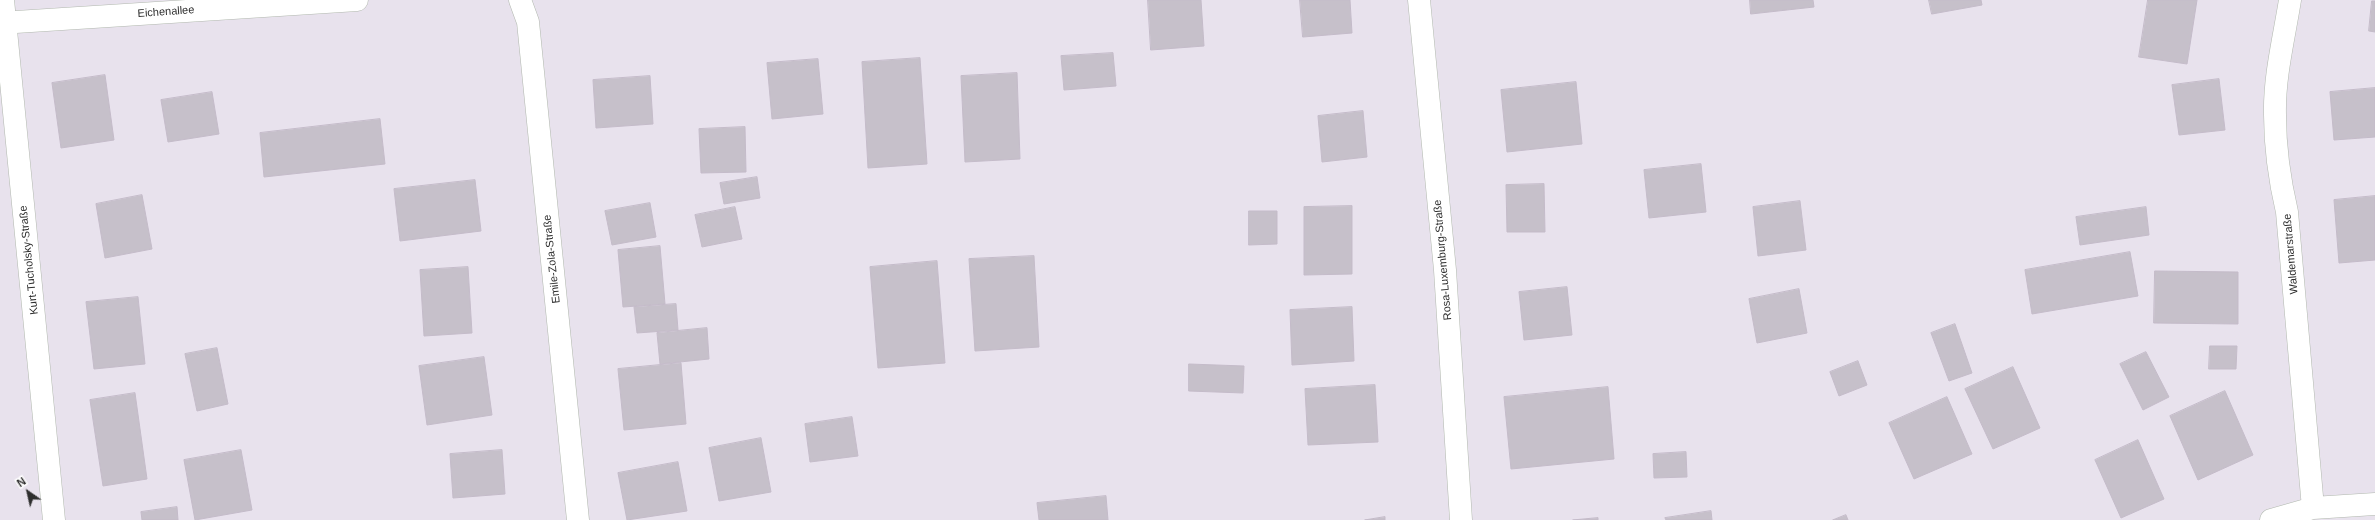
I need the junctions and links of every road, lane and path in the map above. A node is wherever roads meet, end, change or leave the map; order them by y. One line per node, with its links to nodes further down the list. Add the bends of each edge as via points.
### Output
1 (3, 0): 6 (street, Kurt-Tucholsky-Straße)
2 (357, 0): 6 (street, Eichenallee)
3 (520, 0): 10 (street, Emile-Zola-Straße, via 528,22)
4 (1418, 0): 11 (street, Rosa-Luxemburg-Straße, via 1445,270)
5 (2290, 0): 8 (street, Waldemarstraße, via 2277,79 2275,116 2287,212)
6 (3, 23): 9 (street, Kurt-Tucholsky-Straße)
7 (2375, 504): 8 (street)
8 (2313, 508): 12 (street)
9 (54, 520)
10 (578, 520)
11 (1461, 520)
12 (2271, 520)

